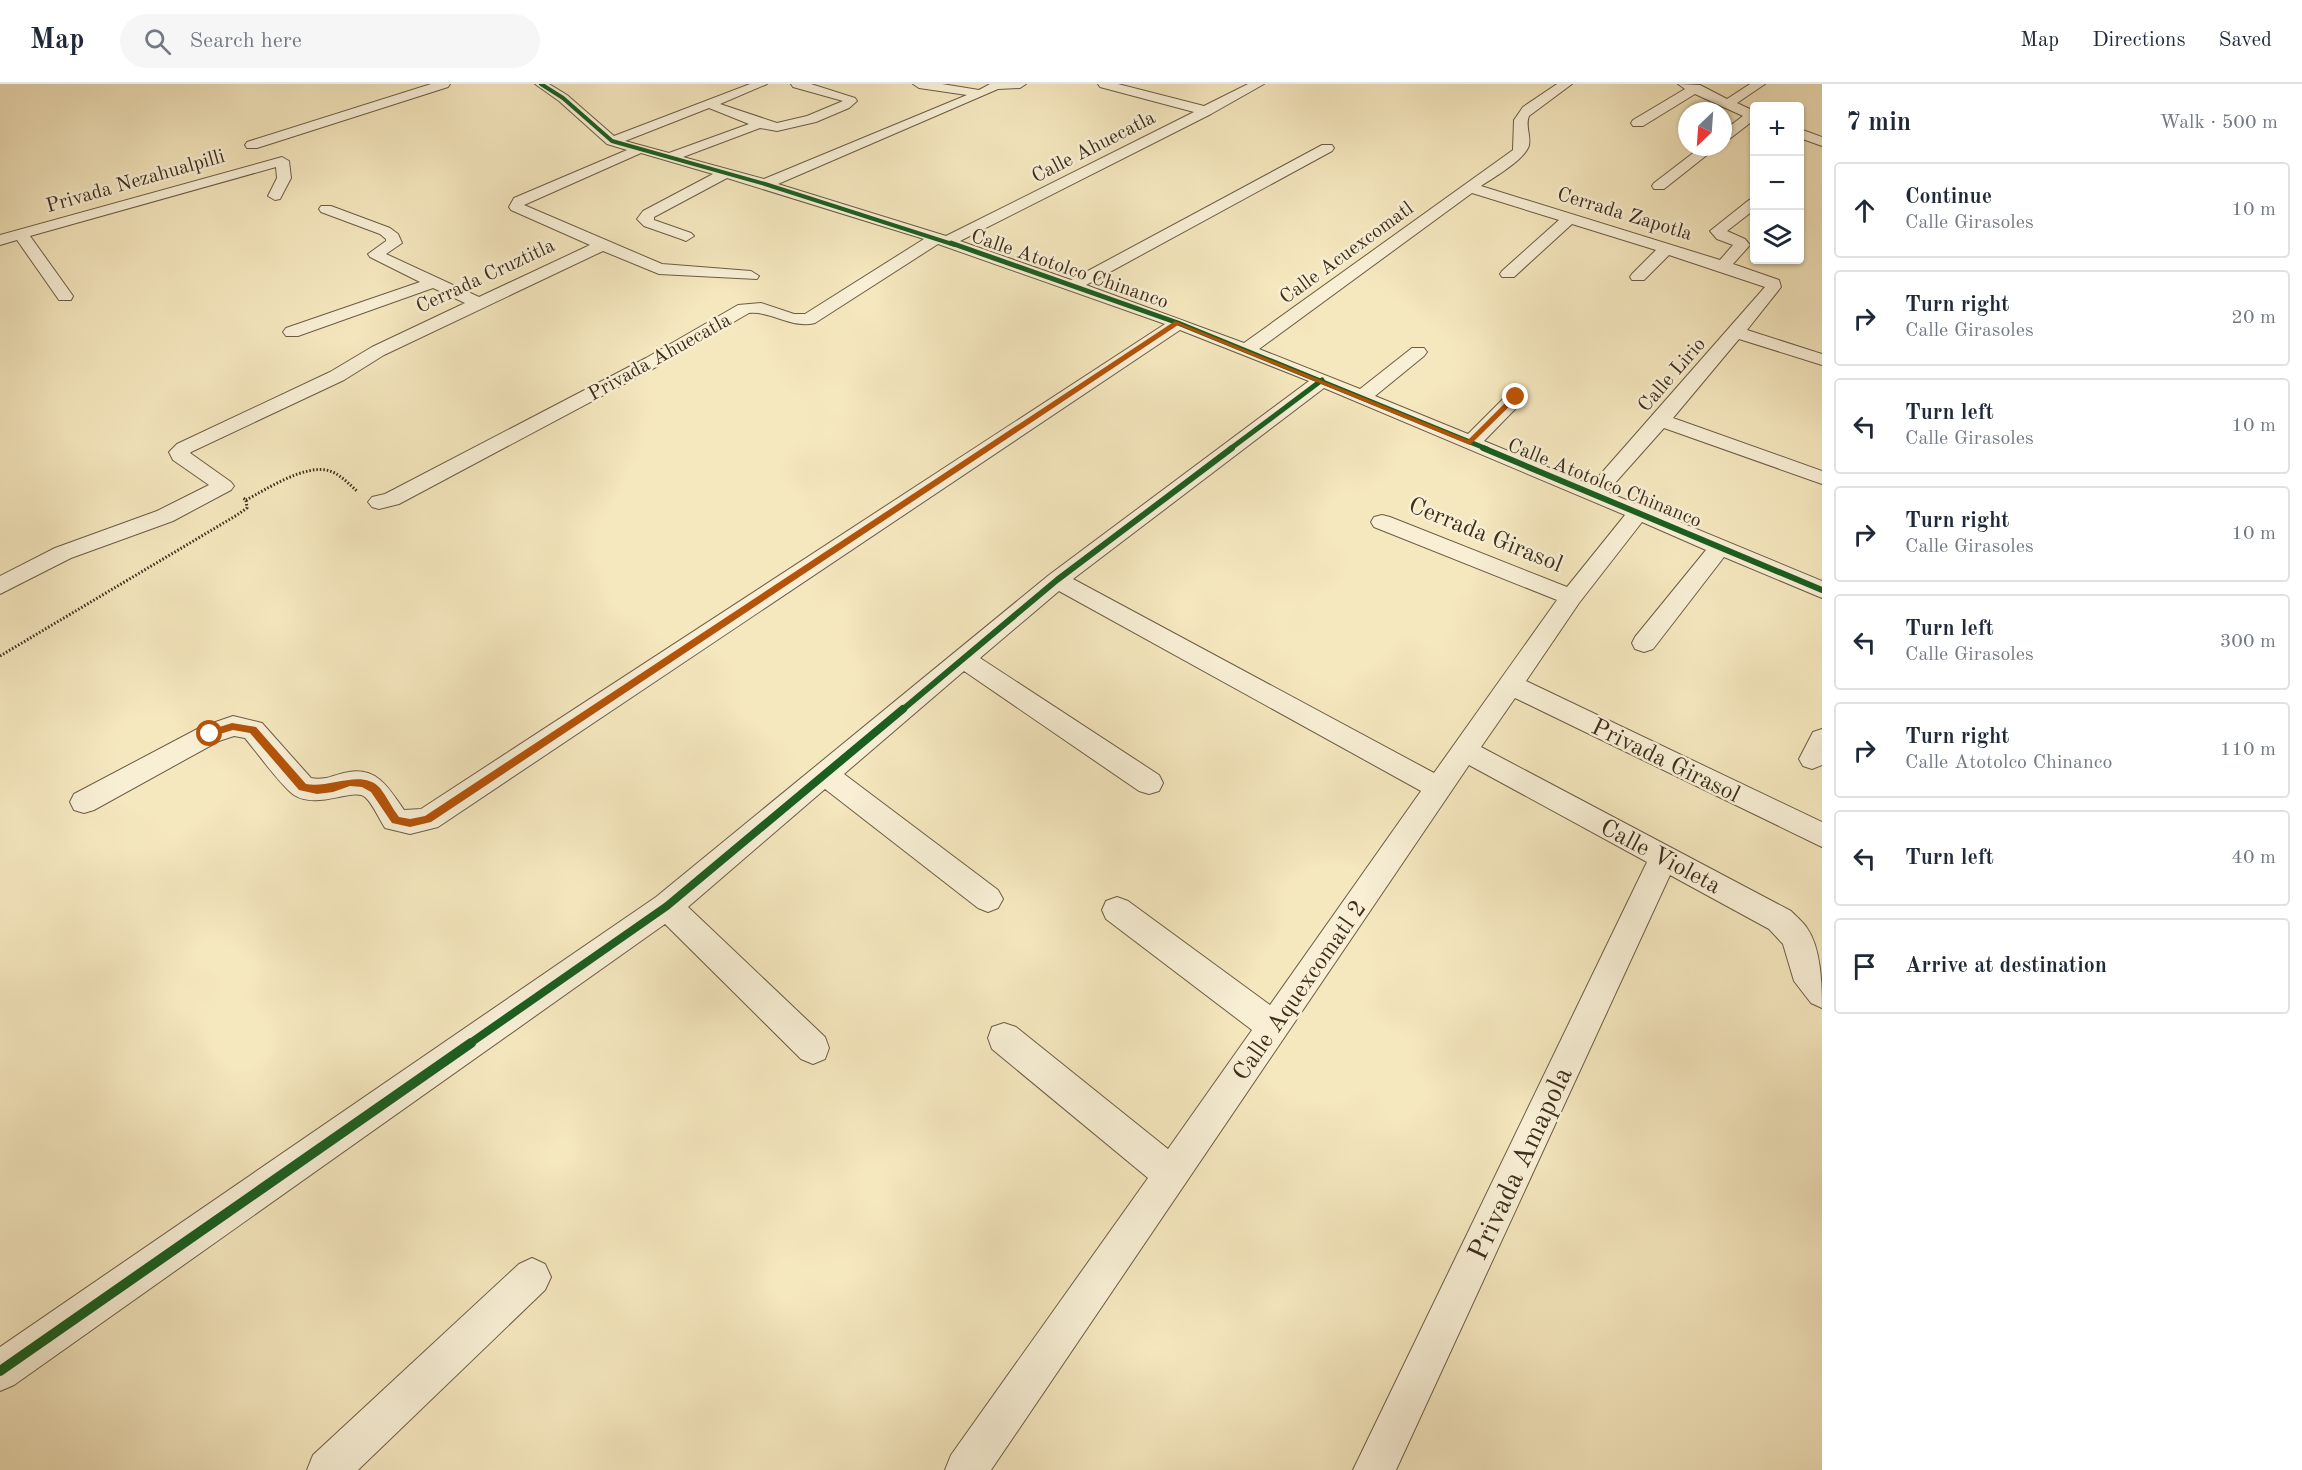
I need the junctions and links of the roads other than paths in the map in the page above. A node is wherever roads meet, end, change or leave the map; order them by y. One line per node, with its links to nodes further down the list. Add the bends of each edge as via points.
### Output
1 (444, 84): 30 (street, via 252,144)
2 (541, 84): 24 (street, Calle Atotolco Chinanco)
3 (762, 84): 15 (street)
4 (797, 84): 21 (street, via 851,101 790,126 778,129)
5 (919, 84): 12 (street)
6 (1020, 84): 12 (street, via 995,86)
7 (1104, 84): 17 (street)
8 (1258, 84): 17 (street, Calle Ahuecatla)
9 (1566, 84): 34 (street, Calle Acuexcomatl, via 1524,113 1520,121 1524,145)
10 (1758, 84): 14 (street)
11 (1690, 86): 13 (street); 20 (street)
12 (981, 94): 32 (street)
13 (1723, 102)
14 (1730, 102)
15 (709, 104): 21 (street); 24 (street)
16 (1732, 106): 18 (street)
17 (1206, 111): 42 (street, Calle Ahuecatla)
18 (1750, 113)
19 (1750, 118): 22 (street)
20 (1638, 123)
21 (760, 124): 29 (street)
22 (1732, 131)
23 (1804, 135): 25 (street)
24 (612, 141): 27 (street, Calle Atotolco Chinanco)
25 (1822, 142)
26 (1327, 148): 51 (street)
27 (640, 149): 29 (street, Calle Atotolco Chinanco); 43 (street, Cerrada Cruztitla, via 519,201 516,207)
28 (1698, 156): 33 (street)
29 (670, 157): 31 (street, Calle Atotolco Chinanco)
30 (282, 161): 35 (street, via 284,178); 39 (street, Privada Nezahualpilli)
31 (725, 173): 32 (street, Calle Atotolco Chinanco); 40 (street, via 645,219)
32 (765, 184): 42 (street, Calle Atotolco Chinanco)
33 (1659, 186)
34 (1471, 188): 38 (street, Cerrada Zapotla); 57 (street, Calle Acuexcomatl)
35 (275, 196)
36 (1750, 207): 45 (street, via 1718,231 1742,245)
37 (327, 209): 50 (street, via 385,231 394,243 376,254)
38 (1570, 218): 44 (street, Cerrada Zapotla); 46 (street)
39 (20, 234): 41 (street, Privada Nezahualpilli); 52 (street)
40 (686, 236)
41 (0, 240)
42 (941, 240): 51 (street, Calle Atotolco Chinanco); 67 (street, Privada Ahuecatla, via 809,319 791,319 762,307 744,309 652,362 392,499)
43 (605, 244): 47 (street, via 659,269); 53 (street, Cerrada Cruztitla)
44 (1667, 248): 45 (street, Cerrada Zapotla); 48 (street)
45 (1723, 266): 49 (street, Cerrada Zapotla)
46 (1508, 274)
47 (751, 276)
48 (1638, 277)
49 (1767, 280): 56 (street, Calle Lirio, via 1773,287)
50 (433, 283): 53 (street); 55 (street)
51 (1072, 286): 54 (street, Calle Atotolco Chinanco)
52 (65, 296)
53 (478, 303): 72 (street, Cerrada Cruztitla, via 179,452 224,486 165,516 63,553)
54 (1178, 323): 57 (street, Calle Atotolco Chinanco); 82 (street, via 428,819 410,823 395,820 375,789 363,783 350,782 333,789 303,787 253,730 232,726)
55 (291, 332)
56 (1736, 332): 59 (street); 63 (street, Calle Lirio)
57 (1246, 350): 60 (street, Calle Atotolco Chinanco)
58 (1418, 352): 61 (street)
59 (1822, 360)
60 (1322, 380): 61 (street, Calle Atotolco Chinanco); 71 (street)
61 (1362, 397): 64 (street, Calle Atotolco Chinanco)
62 (1516, 397): 64 (street)
63 (1661, 420): 65 (street); 66 (street, Calle Lirio)
64 (1470, 443): 66 (street, Calle Atotolco Chinanco)
65 (1822, 478)
66 (1593, 495): 68 (street, Calle Atotolco Chinanco)
67 (379, 502)
68 (1637, 514): 70 (street, Calle Atotolco Chinanco); 74 (street, Calle Aquexcomatl 2)
69 (1382, 522): 74 (street, Cerrada Girasol)
70 (1720, 547): 73 (street, Calle Atotolco Chinanco); 75 (street)
71 (1057, 580): 76 (street); 81 (street)
72 (0, 586)
73 (1822, 590)
74 (1571, 597): 77 (street, Calle Aquexcomatl 2)
75 (1644, 644)
76 (964, 659): 79 (street); 80 (street)
77 (1511, 685): 78 (street, Calle Aquexcomatl 2); 83 (street, Privada Girasol)
78 (1465, 750): 81 (street, Calle Aquexcomatl 2); 84 (street, Calle Violeta)
79 (826, 775): 85 (street); 86 (street)
80 (1149, 783)
81 (1439, 788): 89 (street, Calle Aquexcomatl 2)
82 (84, 802)
83 (1822, 835)
84 (1664, 857): 88 (street, Calle Violeta, via 1780,920 1797,938 1805,971); 97 (street, Privada Amapola)
85 (988, 899)
86 (667, 906): 91 (street); 94 (street)
87 (1117, 910): 89 (street)
88 (1822, 993)
89 (1273, 1027): 92 (street, Calle Aquexcomatl 2)
90 (1004, 1038): 92 (street)
91 (813, 1048)
92 (1171, 1174): 96 (street, Calle Aquexcomatl 2)
93 (532, 1277): 95 (street)
94 (0, 1371)
95 (328, 1470)
96 (966, 1470)
97 (1374, 1470)

